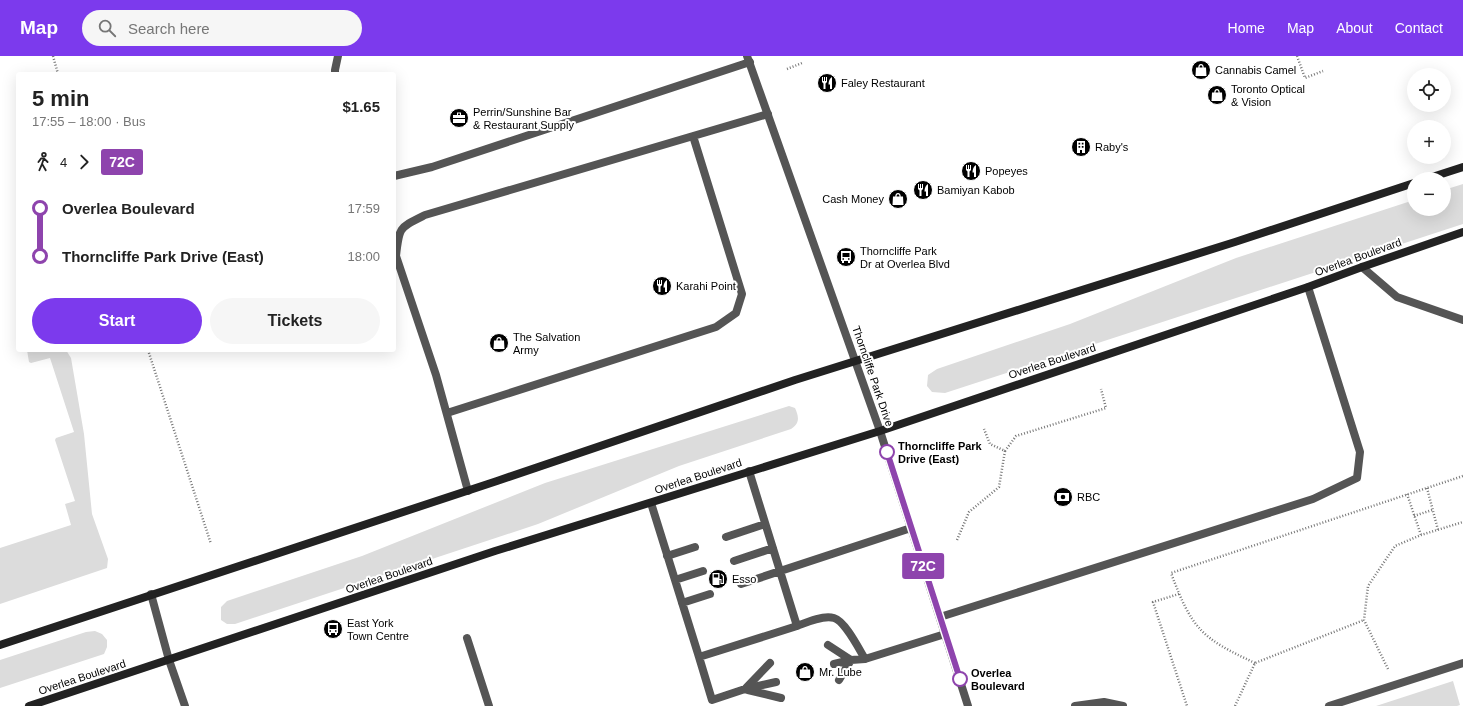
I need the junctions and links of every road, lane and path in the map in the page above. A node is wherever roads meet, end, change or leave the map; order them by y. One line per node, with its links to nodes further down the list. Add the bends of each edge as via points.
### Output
1 (53, 56): 8 (path)
2 (338, 56): 9 (street)
3 (1297, 56): 7 (path, via 1305,78)
4 (749, 59): 10 (street, Thorncliffe Park Drive); 14 (street, via 432,167)
5 (802, 63): 6 (path)
6 (787, 69)
7 (1323, 71)
8 (57, 72)
9 (335, 72)
10 (768, 114): 11 (street); 21 (street, Thorncliffe Park Drive)
11 (693, 136): 23 (street, via 742,294 736,313 716,327); 23 (street, via 432,213 404,225 398,237 396,256)
12 (1463, 167): 13 (main road)
13 (1448, 172)
14 (396, 176)
15 (1407, 185): 21 (main road)
16 (1463, 232): 17 (main road, Overlea Boulevard)
17 (1362, 267): 18 (main road, Overlea Boulevard); 19 (street, via 1397,297)
18 (1308, 288): 25 (main road, Overlea Boulevard); 55 (street, via 1360,452 1357,478 1313,498)
19 (1463, 320)
20 (149, 352): 42 (path)
21 (856, 362): 25 (street, Thorncliffe Park Drive); 30 (main road, via 795,380)
22 (1101, 389): 26 (path, via 1106,408 1016,436)
23 (447, 412): 30 (street)
24 (984, 429): 26 (path, via 990,444)
25 (880, 431): 27 (main road, Overlea Boulevard); 37 (street, Thorncliffe Park Drive)
26 (1004, 451): 41 (path, via 999,487 969,512)
27 (749, 471): 32 (main road, Overlea Boulevard); 36 (street)
28 (1463, 476): 29 (path)
29 (1427, 488): 31 (path); 33 (path)
30 (468, 491): 51 (main road)
31 (1407, 494): 34 (path); 53 (path, via 1171,573)
32 (651, 503): 45 (street); 64 (main road, Overlea Boulevard, via 495,551)
33 (1432, 510): 34 (path); 38 (path)
34 (1414, 516): 39 (path)
35 (1463, 522): 38 (path)
36 (765, 524): 40 (street); 44 (street)
37 (911, 528): 47 (street); 55 (street, Thorncliffe Park Drive)
38 (1438, 530): 39 (path)
39 (1421, 535): 56 (path, via 1395,546 1368,586)
40 (726, 537)
41 (957, 540)
42 (212, 544)
43 (695, 547): 45 (street)
44 (773, 548): 46 (street); 47 (street)
45 (667, 556): 49 (street)
46 (734, 561)
47 (780, 570): 50 (street); 57 (street)
48 (703, 571): 49 (street)
49 (675, 580): 54 (street)
50 (741, 584)
51 (152, 594): 60 (main road); 64 (street)
52 (710, 594): 54 (street)
53 (1179, 594): 67 (path, via 1189,615 1203,634); 81 (path, via 1153,602)
54 (682, 603): 62 (street)
55 (940, 617): 58 (street, Thorncliffe Park Drive)
56 (1364, 620): 67 (path); 70 (path)
57 (797, 626): 62 (street); 63 (street, via 819,618 834,618 844,625)
58 (946, 634): 63 (street); 78 (street, Thorncliffe Park Drive)
59 (467, 638): 77 (street)
60 (0, 645)
61 (828, 645): 65 (street)
62 (699, 657): 73 (street, via 712,700)
63 (866, 659): 65 (street)
64 (169, 660): 75 (main road, Overlea Boulevard); 76 (street)
65 (851, 660): 69 (street); 71 (street)
66 (770, 663): 73 (street)
67 (1255, 663): 82 (path)
68 (1463, 663): 83 (street)
69 (834, 664)
70 (1389, 669)
71 (839, 680)
72 (776, 682): 73 (street)
73 (745, 689): 74 (street)
74 (781, 698)
75 (29, 706)
76 (185, 706)
77 (489, 706)
78 (968, 706)
79 (1075, 706): 80 (street, via 1104,702)
80 (1123, 706)
81 (1187, 706)
82 (1235, 706)
83 (1329, 706)

